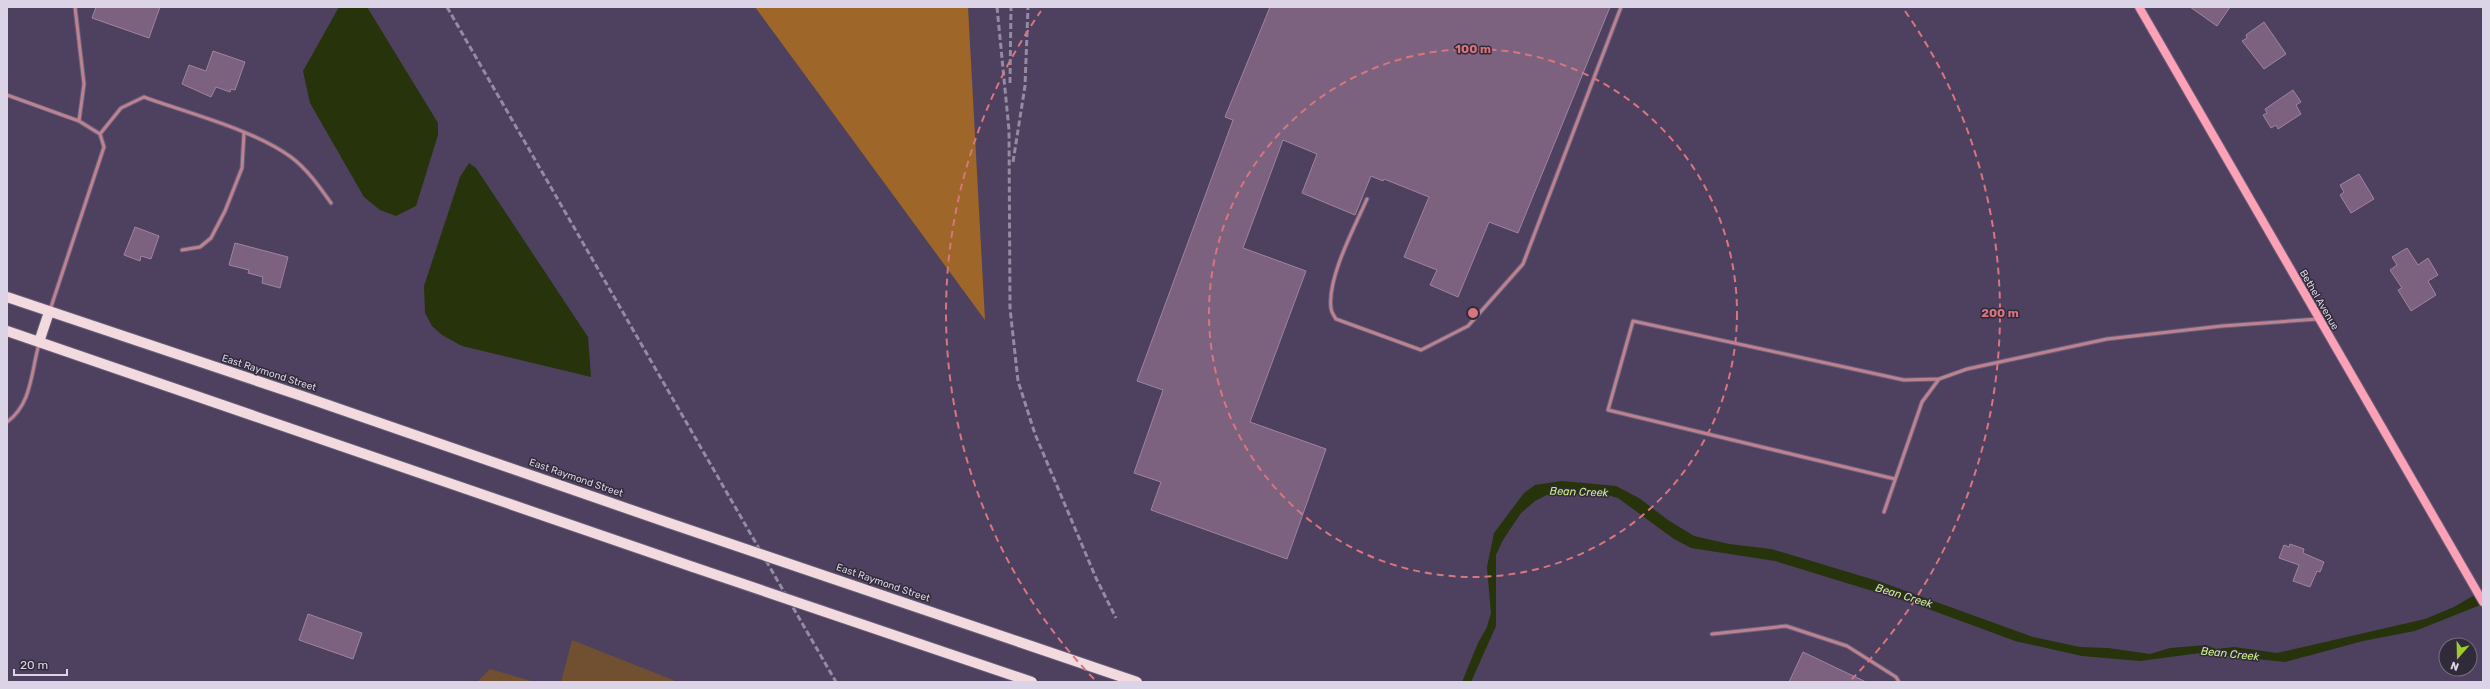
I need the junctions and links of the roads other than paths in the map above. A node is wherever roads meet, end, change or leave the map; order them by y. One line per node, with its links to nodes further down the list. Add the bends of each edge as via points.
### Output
1 (75, 7): 5 (lane, via 84,84)
2 (1621, 7): 8 (lane, via 1523,264 1468,326 1420,350 1336,319 1330,309 1333,288 1341,258)
3 (2139, 7): 13 (street, Bethel Avenue)
4 (7, 95): 5 (lane)
5 (79, 121): 7 (lane)
6 (244, 133): 7 (lane, via 144,97 121,108); 9 (lane, via 262,139 291,157 311,176); 10 (lane, via 242,168 211,238 200,247)
7 (100, 134): 12 (lane, via 104,147)
8 (1367, 199)
9 (331, 202)
10 (182, 250)
11 (7, 298): 12 (main road, East Raymond Street)
12 (49, 312): 15 (main road); 23 (main road, East Raymond Street, bridge)
13 (2318, 319): 16 (lane, via 2108,339 1967,368); 20 (street, Bethel Avenue)
14 (7, 331): 15 (main road)
15 (39, 342): 17 (lane, via 31,372 30,391 18,414); 22 (main road, bridge)
16 (1939, 379): 18 (lane, via 1922,402); 18 (lane, via 1904,380 1633,321 1608,410)
17 (7, 422)
18 (1895, 479): 19 (lane)
19 (1884, 512)
20 (2483, 602)
21 (1712, 634): 24 (lane, via 1786,626 1847,646 1896,677)
22 (1032, 682)
23 (1137, 682)
24 (1899, 682)

